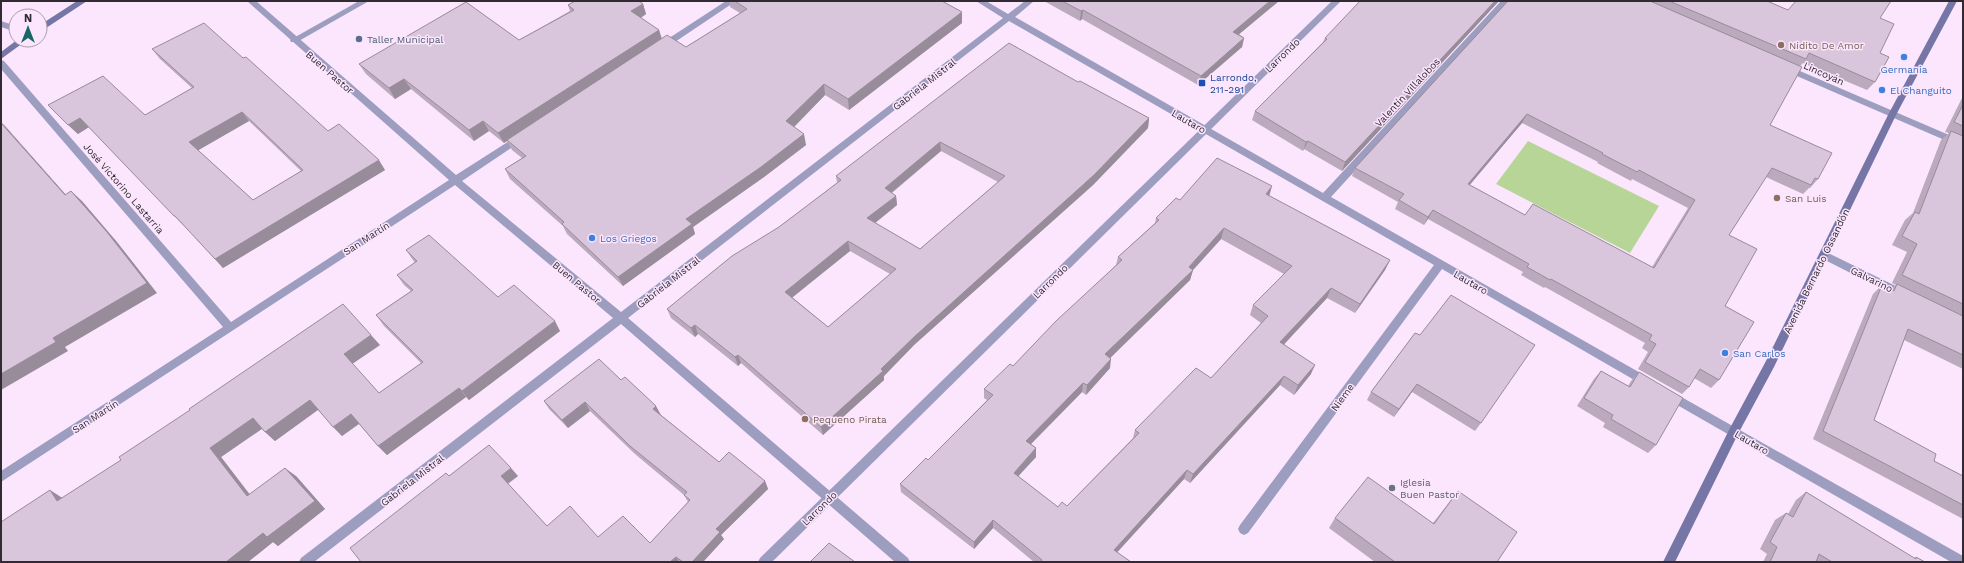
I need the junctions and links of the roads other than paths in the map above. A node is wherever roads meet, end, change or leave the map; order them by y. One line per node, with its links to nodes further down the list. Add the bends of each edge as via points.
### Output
1 (82, 1): 11 (main road)
2 (251, 1): 12 (street, Buen Pastor)
3 (365, 1): 12 (street)
4 (732, 1): 14 (street)
5 (980, 1): 10 (street, Lautaro)
6 (1030, 1): 10 (street, Gabriela Mistral)
7 (1338, 1): 19 (street, Larrondo)
8 (1506, 1): 23 (street, Valentín Villalobos)
9 (1952, 1): 18 (main road, Avenida Bernardo Ossandón)
10 (1009, 18): 19 (street, Lautaro); 27 (street, Gabriela Mistral)
11 (48, 24)
12 (294, 40): 22 (street, Buen Pastor)
13 (12, 48): 15 (main road)
14 (658, 49)
15 (1, 56)
16 (1, 63): 28 (street, José Victorino Lastarria)
17 (1775, 63): 18 (street, Lincoyán)
18 (1892, 115): 21 (street, Lincoyán); 24 (main road, Avenida Bernardo Ossandón)
19 (1205, 130): 23 (street, Lautaro); 31 (street, Larrondo)
20 (530, 131): 22 (street, San Martín)
21 (1963, 145)
22 (455, 180): 27 (street, Buen Pastor); 28 (street, San Martín)
23 (1324, 198): 25 (street, Lautaro)
24 (1824, 255): 26 (street, Galvarino); 29 (main road, Avenida Bernardo Ossandón)
25 (1440, 264): 29 (street, Lautaro); 32 (street, Nieme)
26 (1916, 302)
27 (621, 318): 31 (street, Buen Pastor); 33 (street, Gabriela Mistral)
28 (230, 328): 30 (street, San Martín)
29 (1734, 432): 36 (main road, Avenida Bernardo Ossandón); 37 (street, Lautaro)
30 (1, 477)
31 (829, 499): 34 (street, Larrondo); 35 (street, Buen Pastor)
32 (1244, 529)
33 (305, 562)
34 (764, 562)
35 (904, 562)
36 (1669, 562)
37 (1962, 562)

